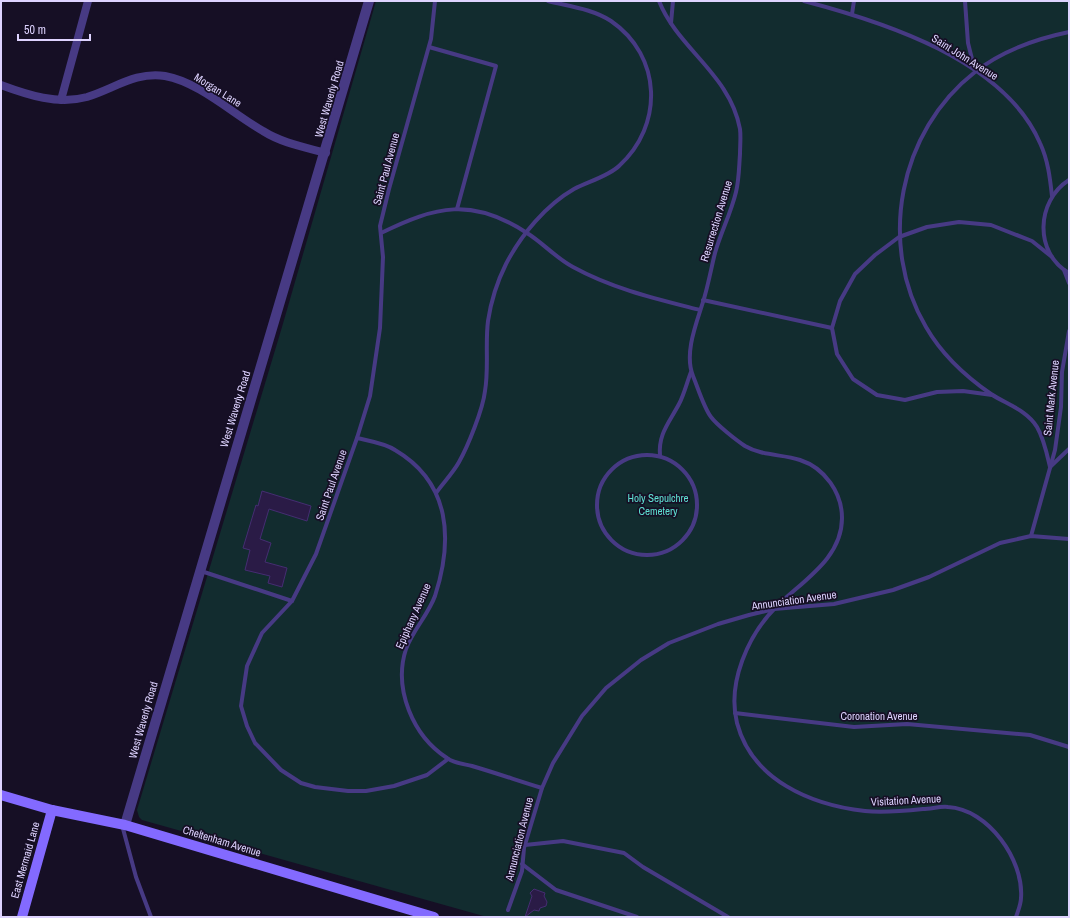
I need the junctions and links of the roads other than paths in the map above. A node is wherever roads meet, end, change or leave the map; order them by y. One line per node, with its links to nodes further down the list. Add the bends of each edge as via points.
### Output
1 (88, 1): 16 (street)
2 (369, 1): 17 (street, West Waverly Road)
3 (435, 1): 13 (lane, Saint Paul Avenue)
4 (548, 1): 22 (lane, via 585,10 610,20 630,37 647,65 652,85 649,120 634,151 618,168 573,190 548,208)
5 (659, 1): 11 (lane, Resurrection Avenue)
6 (673, 1): 11 (lane)
7 (804, 1): 10 (lane, Saint John Avenue)
8 (854, 1): 10 (lane)
9 (965, 1): 14 (lane, via 968,43)
10 (852, 14): 14 (lane, Saint John Avenue, via 915,37)
11 (671, 23): 28 (lane, Resurrection Avenue, via 719,81 732,106 740,130 739,177 736,192)
12 (1069, 32): 14 (lane, via 1035,40 1004,53)
13 (429, 47): 20 (lane, via 496,66); 21 (lane, Saint Paul Avenue, via 389,189 380,226)
14 (976, 72): 19 (lane, Saint John Avenue, via 998,88 1024,116 1050,171); 23 (lane, via 952,93 933,117 917,145 906,174 900,205)
15 (1, 84): 16 (street, Morgan Lane, via 38,97)
16 (61, 100): 17 (street, Morgan Lane, via 86,97 135,78 164,76 187,83 284,142)
17 (326, 153): 41 (street, West Waverly Road)
18 (1069, 180): 19 (lane)
19 (1052, 196): 24 (lane, via 1045,211 1043,227 1045,242)
20 (457, 208): 21 (lane, via 430,212); 22 (lane, via 492,214)
21 (381, 233): 34 (lane, Saint Paul Avenue, via 380,328 370,396)
22 (527, 233): 29 (lane, via 573,267 617,287); 38 (lane, via 507,263 493,296 488,322 485,392 475,424 459,462)
23 (899, 236): 24 (lane, via 927,227 959,222 990,224 1032,241); 30 (lane, via 855,274 840,301); 33 (lane, via 903,268 926,327 961,371)
24 (1052, 257): 25 (lane)
25 (1064, 270): 26 (lane); 27 (lane)
26 (1069, 273)
27 (1069, 283)
28 (703, 300): 29 (lane, Resurrection Avenue); 30 (lane)
29 (700, 310): 32 (lane, Resurrection Avenue, via 692,344)
30 (832, 328): 33 (lane, via 837,354 853,379 877,395 905,400 937,392 963,391)
31 (1069, 331): 37 (lane, Saint Mark Avenue, via 1062,372 1061,407)
32 (691, 372): 36 (lane, via 679,404 664,429 660,440); 43 (lane, Visitation Avenue, via 711,417 730,433 747,447 770,455 804,461 824,474 838,495 842,524 833,552)
33 (992, 395): 37 (lane, via 1024,413 1037,426)
34 (358, 438): 38 (lane, Epiphany Avenue, via 394,449 420,471); 42 (lane, Saint Paul Avenue, via 316,554)
35 (1069, 449): 37 (lane)
36 (660, 456): 36 (lane, via 629,458 616,466 605,478 599,492 598,508 605,530 620,547 635,553 652,554 669,550 683,540 693,525 697,508 696,491 688,476 676,464)
37 (1050, 467): 39 (lane, Saint Mark Avenue)
38 (436, 493): 46 (lane, Epiphany Avenue, via 445,518 446,547 443,569 434,598 416,627 406,650 403,680 410,712 419,731 426,741)
39 (1031, 536): 40 (lane, Annunciation Avenue); 43 (lane, Annunciation Avenue, via 1000,543 929,577 893,590 834,604)
40 (1069, 539)
41 (199, 571): 42 (lane); 50 (street, West Waverly Road)
42 (292, 601): 46 (lane, Saint Paul Avenue, via 262,633 248,666 241,706 255,743 281,770 301,782 331,790 366,791 394,786 427,775)
43 (774, 609): 44 (lane, Visitation Avenue, via 758,631 740,667); 47 (lane, Annunciation Avenue, via 707,628 660,648 641,660 606,688 582,716 553,763)
44 (735, 712): 45 (lane, Coronation Avenue, via 854,727 907,724 1030,735); 59 (lane, Visitation Avenue, via 742,738 760,766 776,780 806,798 866,811 949,807 987,824 1000,837 1012,858 1020,884 1021,899)
45 (1069, 747)
46 (448, 759): 47 (lane, Epiphany Avenue)
47 (542, 788): 51 (lane, Annunciation Avenue)
48 (1, 795): 49 (main road, Cheltenham Avenue)
49 (52, 810): 50 (main road, Cheltenham Avenue); 54 (main road, East Mermaid Lane)
50 (124, 825): 55 (lane, via 136,877); 56 (main road, Cheltenham Avenue)
51 (525, 845): 52 (lane, Annunciation Avenue); 58 (lane, via 563,841 624,853)
52 (522, 864): 53 (lane, Annunciation Avenue, via 522,871); 57 (lane, via 556,890)
53 (508, 910)
54 (22, 917)
55 (151, 917)
56 (434, 917)
57 (637, 917)
58 (728, 917)
59 (1016, 917)

